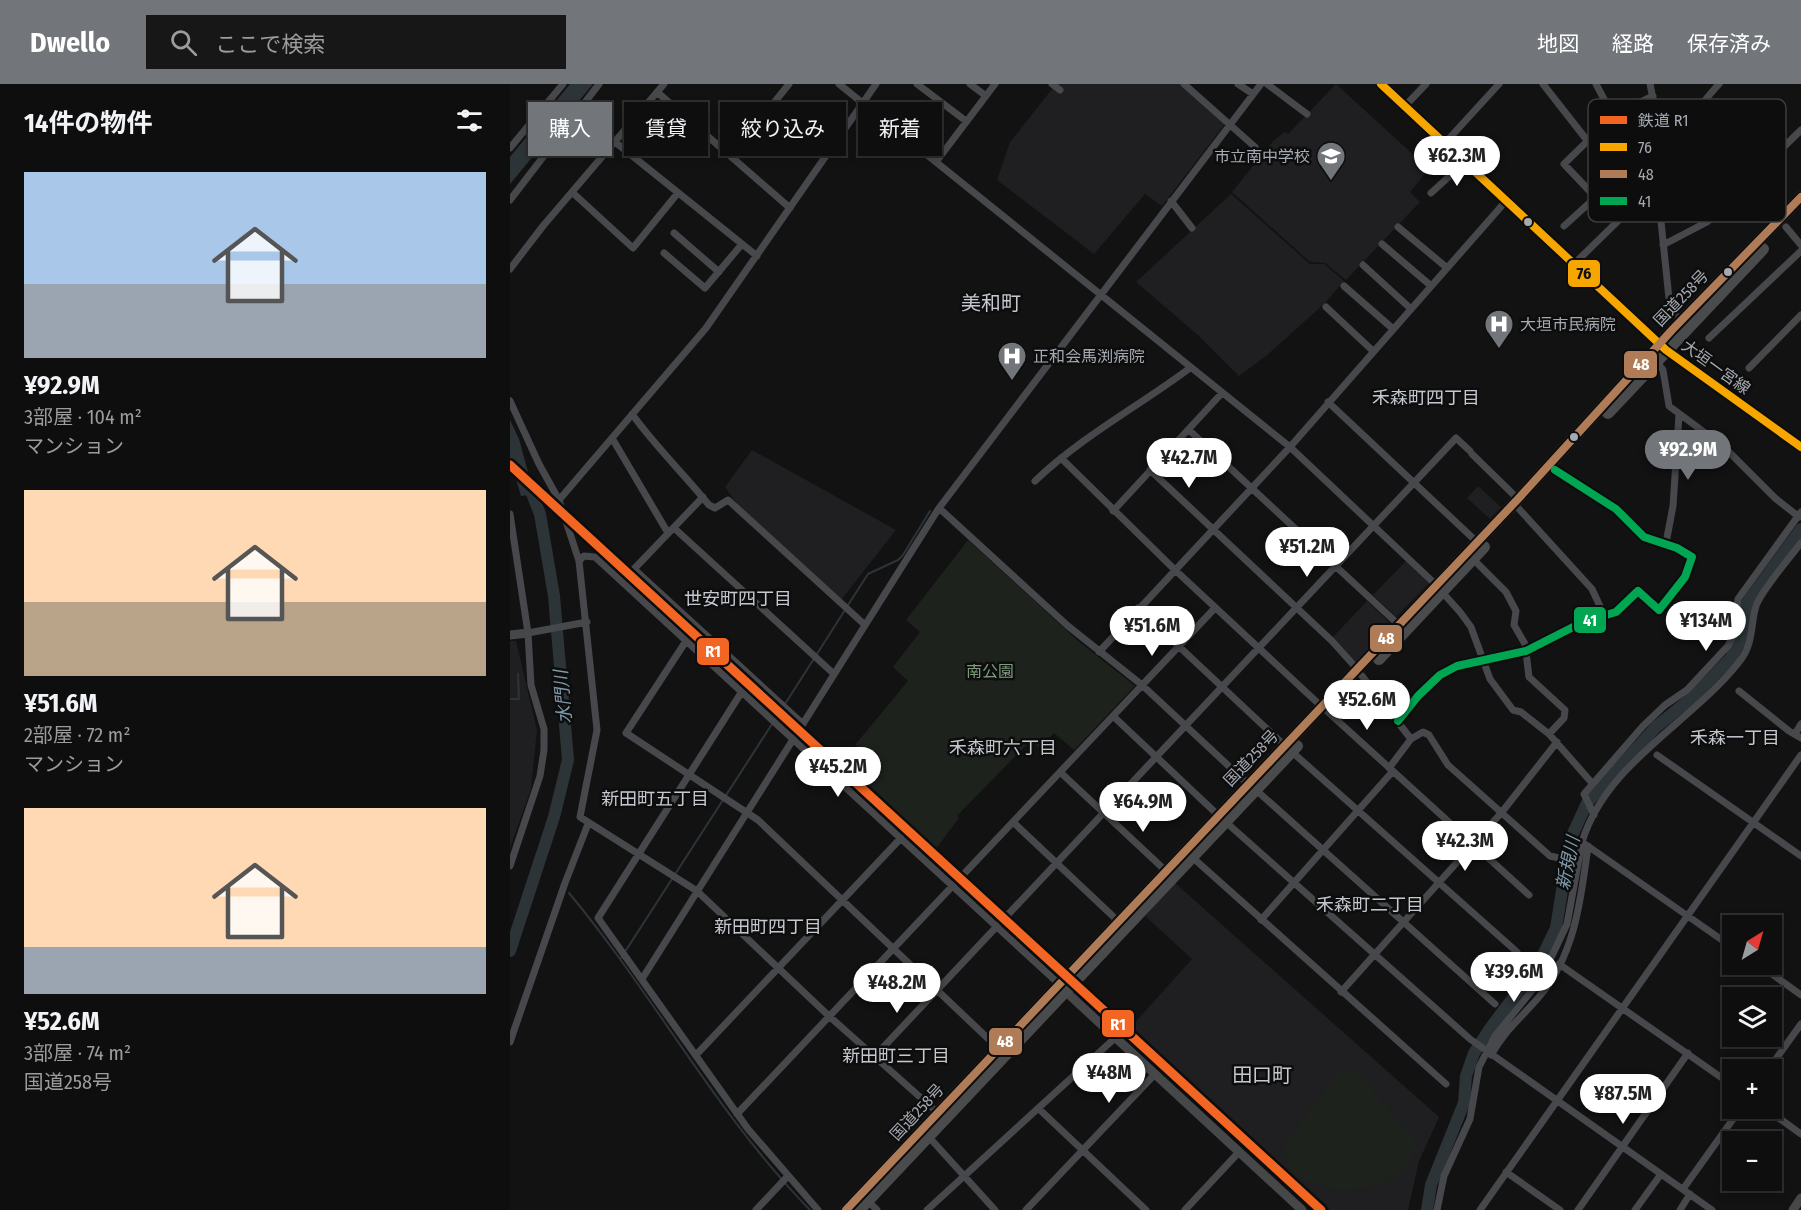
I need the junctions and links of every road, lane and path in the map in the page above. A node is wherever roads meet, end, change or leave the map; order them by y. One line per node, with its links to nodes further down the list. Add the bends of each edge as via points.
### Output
1 (563, 84): 46 (street)
2 (599, 84): 56 (street)
3 (664, 84): 23 (street)
4 (789, 84): 31 (street)
5 (839, 84): 32 (street)
6 (876, 84): 33 (street)
7 (917, 84): 37 (street)
8 (970, 84): 25 (street)
9 (995, 84): 25 (street)
10 (1052, 84): 22 (street)
11 (1184, 84): 38 (street)
12 (1238, 84): 24 (street)
13 (1261, 84): 24 (street)
14 (1267, 84): 36 (street)
15 (1382, 84): 34 (main road, 大垣一宮線)
16 (1426, 84): 34 (street)
17 (1498, 84): 42 (street)
18 (1543, 84): 40 (street)
19 (1596, 84): 27 (street)
20 (1650, 84): 26 (street)
21 (1719, 84): 30 (street)
22 (1060, 90)
23 (657, 92): 41 (street); 44 (street)
24 (1254, 94): 38 (street)
25 (986, 96): 37 (street)
26 (1653, 96): 28 (street); 29 (street)
27 (1604, 99)
28 (1647, 99)
29 (1654, 99)
30 (1707, 99)
31 (774, 102)
32 (862, 102)
33 (864, 102)
34 (1405, 106): 42 (main road, 大垣一宮線)
35 (858, 110): 60 (street)
36 (1307, 114)
37 (966, 121): 49 (street)
38 (1230, 125): 45 (street); 57 (street)
39 (1801, 130): 43 (street)
40 (1586, 139): 51 (street, via 1564,164)
41 (615, 142): 52 (street); 54 (street)
42 (1445, 143): 50 (main road, 大垣一宮線)
43 (1786, 144)
44 (720, 146)
45 (1255, 147)
46 (510, 148)
47 (731, 156): 60 (street)
48 (929, 156): 49 (street)
49 (936, 162): 87 (street)
50 (1465, 162): 53 (street); 58 (main road, 大垣一宮線)
51 (1588, 187)
52 (573, 193): 54 (street, via 633,248); 83 (street)
53 (1431, 193)
54 (677, 194): 73 (street)
55 (1801, 197): 62 (highway, 国道258号)
56 (510, 200)
57 (1171, 201): 71 (street); 87 (street)
58 (1506, 201): 80 (main road, 大垣一宮線); 82 (street)
59 (1588, 206): 69 (street)
60 (790, 208): 79 (street)
61 (1801, 209): 67 (highway, 国道258号)
62 (1786, 220)
63 (1617, 222): 80 (street)
64 (1661, 222): 76 (street)
65 (1707, 222): 76 (street)
66 (1785, 222): 68 (highway, 国道258号)
67 (1786, 222)
68 (1783, 224): 75 (street); 91 (highway, 国道258号); 94 (highway, 国道258号)
69 (1564, 226)
70 (1398, 227): 82 (street)
71 (1192, 228)
72 (674, 233): 84 (street)
73 (742, 244): 79 (street); 84 (street)
74 (1382, 244): 85 (street)
75 (1801, 244)
76 (1663, 245): 91 (street, via 1670,308)
77 (1801, 251): 93 (street)
78 (664, 253): 84 (street, via 705,288)
79 (757, 256): 102 (street, via 706,328)
80 (1574, 264): 94 (main road, 大垣一宮線)
81 (1364, 265): 89 (street)
82 (1446, 267): 85 (street)
83 (510, 269)
84 (719, 272)
85 (1430, 285): 89 (street)
86 (1344, 286): 92 (street)
87 (1100, 295): 97 (street); 117 (street)
88 (1326, 307): 95 (street)
89 (1410, 308): 92 (street)
90 (1801, 315): 98 (street)
91 (1681, 321): 94 (highway, 国道258号)
92 (1392, 328): 95 (street)
93 (1709, 338)
94 (1663, 347): 96 (highway, 国道258号); 107 (main road, 大垣一宮線); 116 (highway, 国道258号)
95 (1373, 351): 101 (street)
96 (1656, 361): 103 (street, via 1663,370 1668,406); 110 (highway, 国道258号)
97 (1190, 368): 99 (street); 108 (street)
98 (1749, 368)
99 (1222, 393): 104 (street); 106 (street)
100 (510, 401): 115 (street)
101 (1328, 402): 106 (street); 112 (street)
102 (632, 414): 105 (street); 114 (street, via 652,443 668,455)
103 (1679, 415): 120 (street, via 1724,447 1774,498); 125 (street, via 1673,506)
104 (1189, 430): 109 (street); 113 (street)
105 (612, 438): 115 (street); 123 (street)
106 (1290, 447): 113 (street); 121 (street)
107 (1801, 447)
108 (1061, 458): 111 (street); 118 (street)
109 (1150, 470): 118 (street); 122 (street)
110 (1555, 470): 116 (highway, 国道258号); 125 (street, via 1616,509 1644,537)
111 (1035, 480)
112 (1415, 483): 116 (street, via 1456,438); 121 (street); 124 (street)
113 (1251, 487): 122 (street); 129 (street)
114 (703, 497): 123 (street); 137 (street, via 715,508 728,500)
115 (559, 500): 128 (street)
116 (1518, 504): 124 (highway, 国道258号); 127 (highway, 国道258号); 135 (street, via 1592,589)
117 (939, 508): 137 (street); 145 (street)
118 (1113, 511): 130 (street)
119 (510, 514): 139 (street)
120 (1800, 516): 171 (street, via 1738,599 1728,646 1687,690 1643,726)
121 (1374, 526): 129 (street); 131 (street)
122 (1212, 527): 130 (street); 132 (street)
123 (671, 530): 148 (street); 156 (street, via 634,569)
124 (1477, 542): 131 (highway, 国道258号)
125 (1666, 543): 135 (street, via 1692,557 1684,577 1659,610 1638,591 1616,612)
126 (1801, 543): 177 (street, via 1756,606 1752,638 1740,662 1656,740)
127 (1473, 559): 131 (highway, 国道258号); 144 (street, via 1506,592 1515,611 1514,625)
128 (579, 561): 136 (street); 141 (street, via 584,556 596,557)
129 (1336, 566): 132 (street); 138 (street)
130 (1174, 569): 133 (street); 134 (street)
131 (1440, 589): 138 (highway, 国道258号); 146 (street, via 1471,627); 147 (highway, 国道258号)
132 (1297, 607): 143 (street); 147 (street)
133 (1138, 608): 142 (street); 145 (street)
134 (1215, 608): 142 (street); 143 (street)
135 (1604, 615): 144 (street)
136 (585, 623): 139 (street); 181 (street, via 597,730 580,817)
137 (865, 625): 148 (street)
138 (1399, 625): 147 (highway, 国道258号)
139 (532, 632): 140 (street); 191 (street, via 531,685 544,729 544,750 540,776)
140 (510, 634)
141 (686, 641): 152 (street); 170 (street, via 626,733)
142 (1179, 647): 149 (street); 150 (street)
143 (1258, 648): 150 (street); 153 (street)
144 (1526, 651): 146 (street); 159 (street, via 1529,677 1565,710 1564,718)
145 (1099, 652): 149 (street)
146 (1485, 660): 155 (street, via 1457,666 1440,675); 159 (street, via 1490,679 1513,710)
147 (1360, 673): 153 (highway, 国道258号); 155 (street)
148 (834, 674): 156 (street)
149 (1142, 685): 154 (street); 158 (street)
150 (1222, 688): 158 (street); 164 (street)
151 (1739, 691): 160 (street)
152 (741, 693): 162 (street); 170 (street)
153 (1325, 710): 164 (highway, 国道258号); 168 (street)
154 (1113, 716): 167 (street); 169 (street)
155 (1398, 721): 161 (street)
156 (803, 724): 162 (street)
157 (1801, 724): 160 (street)
158 (1186, 726): 167 (street); 172 (street)
159 (1549, 734): 163 (street)
160 (1798, 736)
161 (1412, 739): 168 (street); 175 (street, via 1423,732 1429,735 1448,765)
162 (792, 740): 174 (street); 182 (street)
163 (1557, 742): 171 (street); 175 (street)
164 (1288, 749): 172 (highway, 国道258号); 173 (street)
165 (1657, 755): 180 (street)
166 (1801, 755): 180 (street)
167 (1156, 757): 176 (street); 178 (street)
168 (1391, 769): 173 (street); 183 (street)
169 (1060, 772): 176 (street); 179 (street)
170 (689, 774): 174 (street); 186 (street)
171 (1592, 783): 177 (street, via 1584,794)
172 (1252, 787): 178 (highway, 国道258号); 185 (street)
173 (1357, 811): 185 (street); 194 (street)
174 (747, 812): 196 (street); 198 (street)
175 (1502, 812): 183 (street); 189 (street, via 1550,855)
176 (1103, 813): 190 (street); 192 (street)
177 (1593, 814): 184 (street)
178 (1222, 819): 188 (highway, 国道258号); 192 (highway, 国道258号); 193 (street)
179 (1013, 822): 190 (street); 195 (street)
180 (1753, 823): 187 (street); 199 (street)
181 (588, 824): 186 (street); 221 (street)
182 (901, 838): 195 (street); 198 (street)
183 (1473, 844): 194 (street); 197 (street)
184 (1585, 844): 199 (street); 208 (street, via 1579,912); 223 (street, via 1567,924 1552,958)
185 (1322, 851): 193 (street); 202 (street)
186 (638, 854): 196 (street); 211 (street, via 598,918)
187 (1801, 856)
188 (1192, 857): 200 (street); 213 (highway, 国道258号)
189 (1559, 858)
190 (1057, 863): 201 (street); 203 (street)
191 (510, 866)
192 (1166, 871): 201 (highway, 国道258号)
193 (1294, 882): 200 (street); 207 (street)
194 (1438, 884): 202 (street); 206 (street)
195 (953, 885): 203 (street); 205 (street)
196 (697, 891): 209 (street); 211 (street)
197 (1529, 895)
198 (842, 900): 205 (street); 209 (street)
199 (1688, 915): 204 (street); 217 (street)
200 (1261, 920): 214 (street)
201 (1119, 922): 213 (highway, 国道258号)
202 (1403, 923): 207 (street); 216 (street)
203 (997, 926): 212 (street); 213 (street)
204 (1722, 940)
205 (894, 949): 212 (street); 218 (street)
206 (1517, 952)
207 (1375, 954): 214 (street); 223 (street)
208 (1559, 964): 217 (street); 223 (street, via 1538,999)
209 (779, 968): 218 (street); 225 (street)
210 (1774, 975): 215 (street)
211 (642, 979): 225 (street)
212 (937, 989): 222 (street); 226 (street)
213 (1063, 989): 220 (street); 222 (highway, 国道258号); 237 (highway, 国道258号)
214 (1341, 992): 230 (street)
215 (1801, 994)
216 (1495, 1004)
217 (1623, 1007): 224 (street); 231 (street)
218 (830, 1017): 226 (street); 234 (street)
219 (1801, 1024): 227 (street)
220 (1115, 1038): 228 (street); 232 (street)
221 (510, 1042)
222 (999, 1049): 233 (highway, 国道258号)
223 (1487, 1052): 231 (street); 259 (street, via 1475,1081 1470,1119 1444,1176)
224 (1688, 1053): 229 (street); 239 (street)
225 (696, 1055): 234 (street)
226 (875, 1056): 233 (street)
227 (1776, 1059)
228 (1154, 1075): 240 (street); 241 (street)
229 (1722, 1078)
230 (1446, 1084)
231 (1557, 1100): 239 (street); 242 (street)
232 (1039, 1109): 240 (street); 245 (street)
233 (938, 1113): 237 (highway, 国道258号)
234 (737, 1114): 244 (street)
235 (1733, 1119): 246 (street)
236 (1781, 1119): 238 (street)
237 (925, 1134): 245 (street); 249 (highway, 国道258号); 252 (highway, 国道258号)
238 (1801, 1134)
239 (1623, 1147): 243 (street); 262 (street)
240 (1083, 1150): 255 (street); 256 (street)
241 (1239, 1152): 257 (street); 258 (street)
242 (1506, 1172): 260 (street); 261 (street)
243 (1661, 1173): 246 (street); 263 (street)
244 (787, 1177): 250 (street); 251 (street)
245 (963, 1177): 253 (street); 254 (street)
246 (1683, 1189): 247 (street)
247 (1690, 1194): 264 (street); 265 (street)
248 (1801, 1198): 266 (street)
249 (868, 1207)
250 (756, 1210)
251 (818, 1210)
252 (846, 1210)
253 (927, 1210)
254 (994, 1210)
255 (1026, 1210)
256 (1146, 1210)
257 (1185, 1210)
258 (1302, 1210)
259 (1437, 1210)
260 (1480, 1210)
261 (1560, 1210)
262 (1578, 1210)
263 (1635, 1210)
264 (1680, 1210)
265 (1712, 1210)
266 (1793, 1210)

